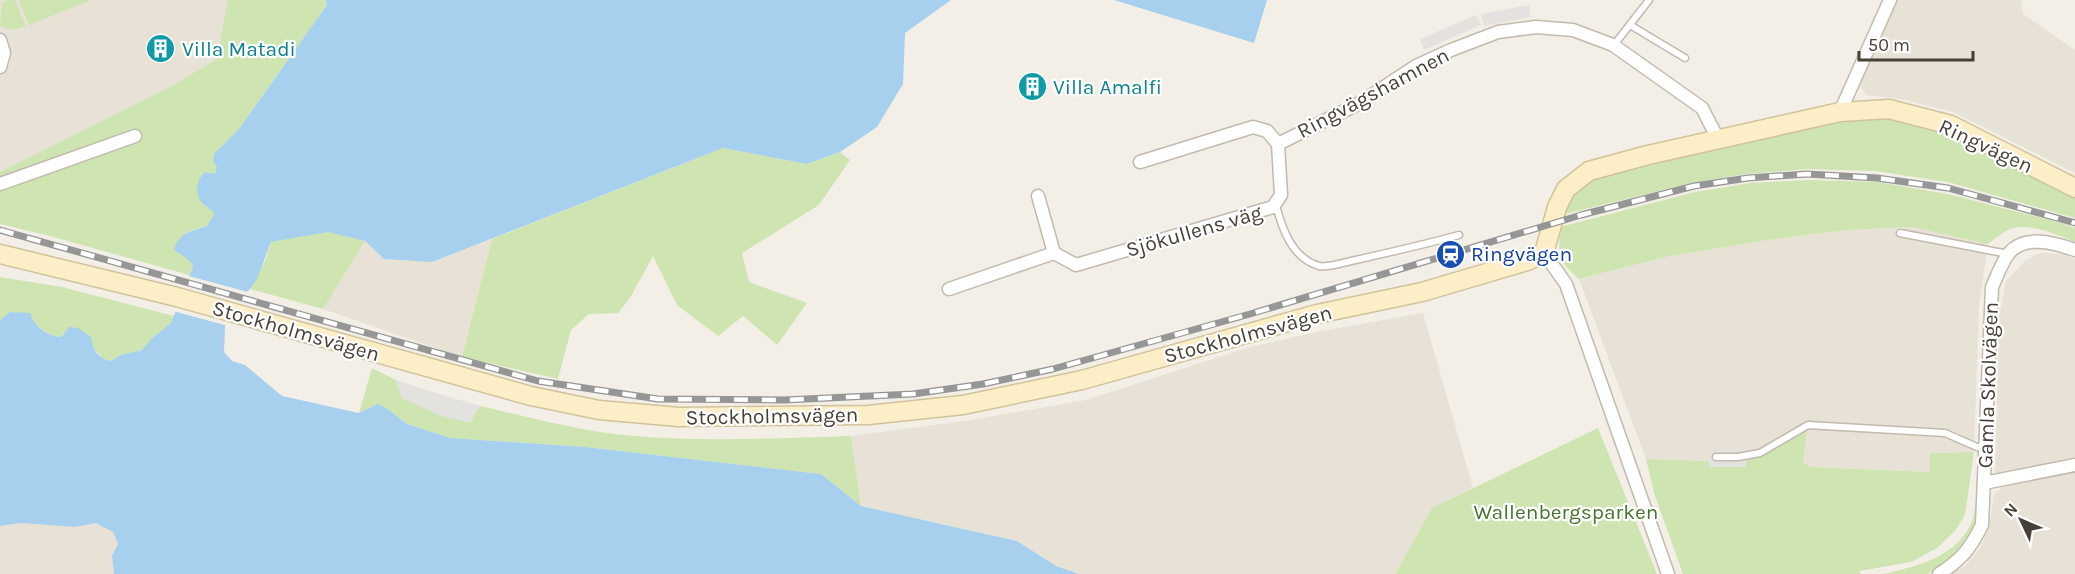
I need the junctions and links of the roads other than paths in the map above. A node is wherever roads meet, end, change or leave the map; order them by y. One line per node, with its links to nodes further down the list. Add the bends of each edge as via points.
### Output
1 (1649, 0): 3 (lane)
2 (1890, 0): 8 (street)
3 (1630, 25): 5 (lane); 6 (lane)
4 (0, 40): 7 (street, via 4,53)
5 (1613, 45): 10 (street, Ringvägshamnen, via 1702,108); 11 (street, Ringvägshamnen, via 1573,30 1536,27 1498,32 1416,66 1360,103)
6 (1685, 58)
7 (0, 67)
8 (1840, 112): 10 (main road, Ringvägen); 14 (main road, Ringvägen, via 1889,110 1951,125)
9 (135, 136): 13 (street)
10 (1718, 139): 21 (main road, Ringvägen, via 1589,171 1566,189)
11 (1278, 144): 12 (street, Ringvägshamnen, via 1267,131 1253,127); 16 (street, Sjökullens väg, via 1281,195)
12 (1140, 162)
13 (0, 184)
14 (2075, 188)
15 (1038, 196): 20 (street)
16 (1275, 204): 18 (lane, via 1291,245 1306,260 1322,267); 20 (street, Sjökullens väg, via 1076,265)
17 (1900, 233): 23 (lane)
18 (1459, 235)
19 (2075, 250): 23 (street, via 2051,241 2019,244)
20 (1054, 253): 24 (street)
21 (1544, 253): 22 (main road, Stockholmsvägen, via 1422,292 1317,314 1082,380 963,405 868,415 679,417 599,410 492,386 177,297); 29 (street, via 1566,284)
22 (0, 254)
23 (2008, 254): 25 (street, Gamla Skolvägen, via 1992,286)
24 (949, 289)
25 (1985, 448): 26 (lane, via 1946,432 1808,424 1760,453); 28 (street, Gamla Skolvägen)
26 (1716, 457)
27 (2075, 465): 28 (street)
28 (1984, 483): 30 (street, Gamla Skolvägen, via 1982,525 1959,561)
29 (1668, 574)
30 (1939, 574)

